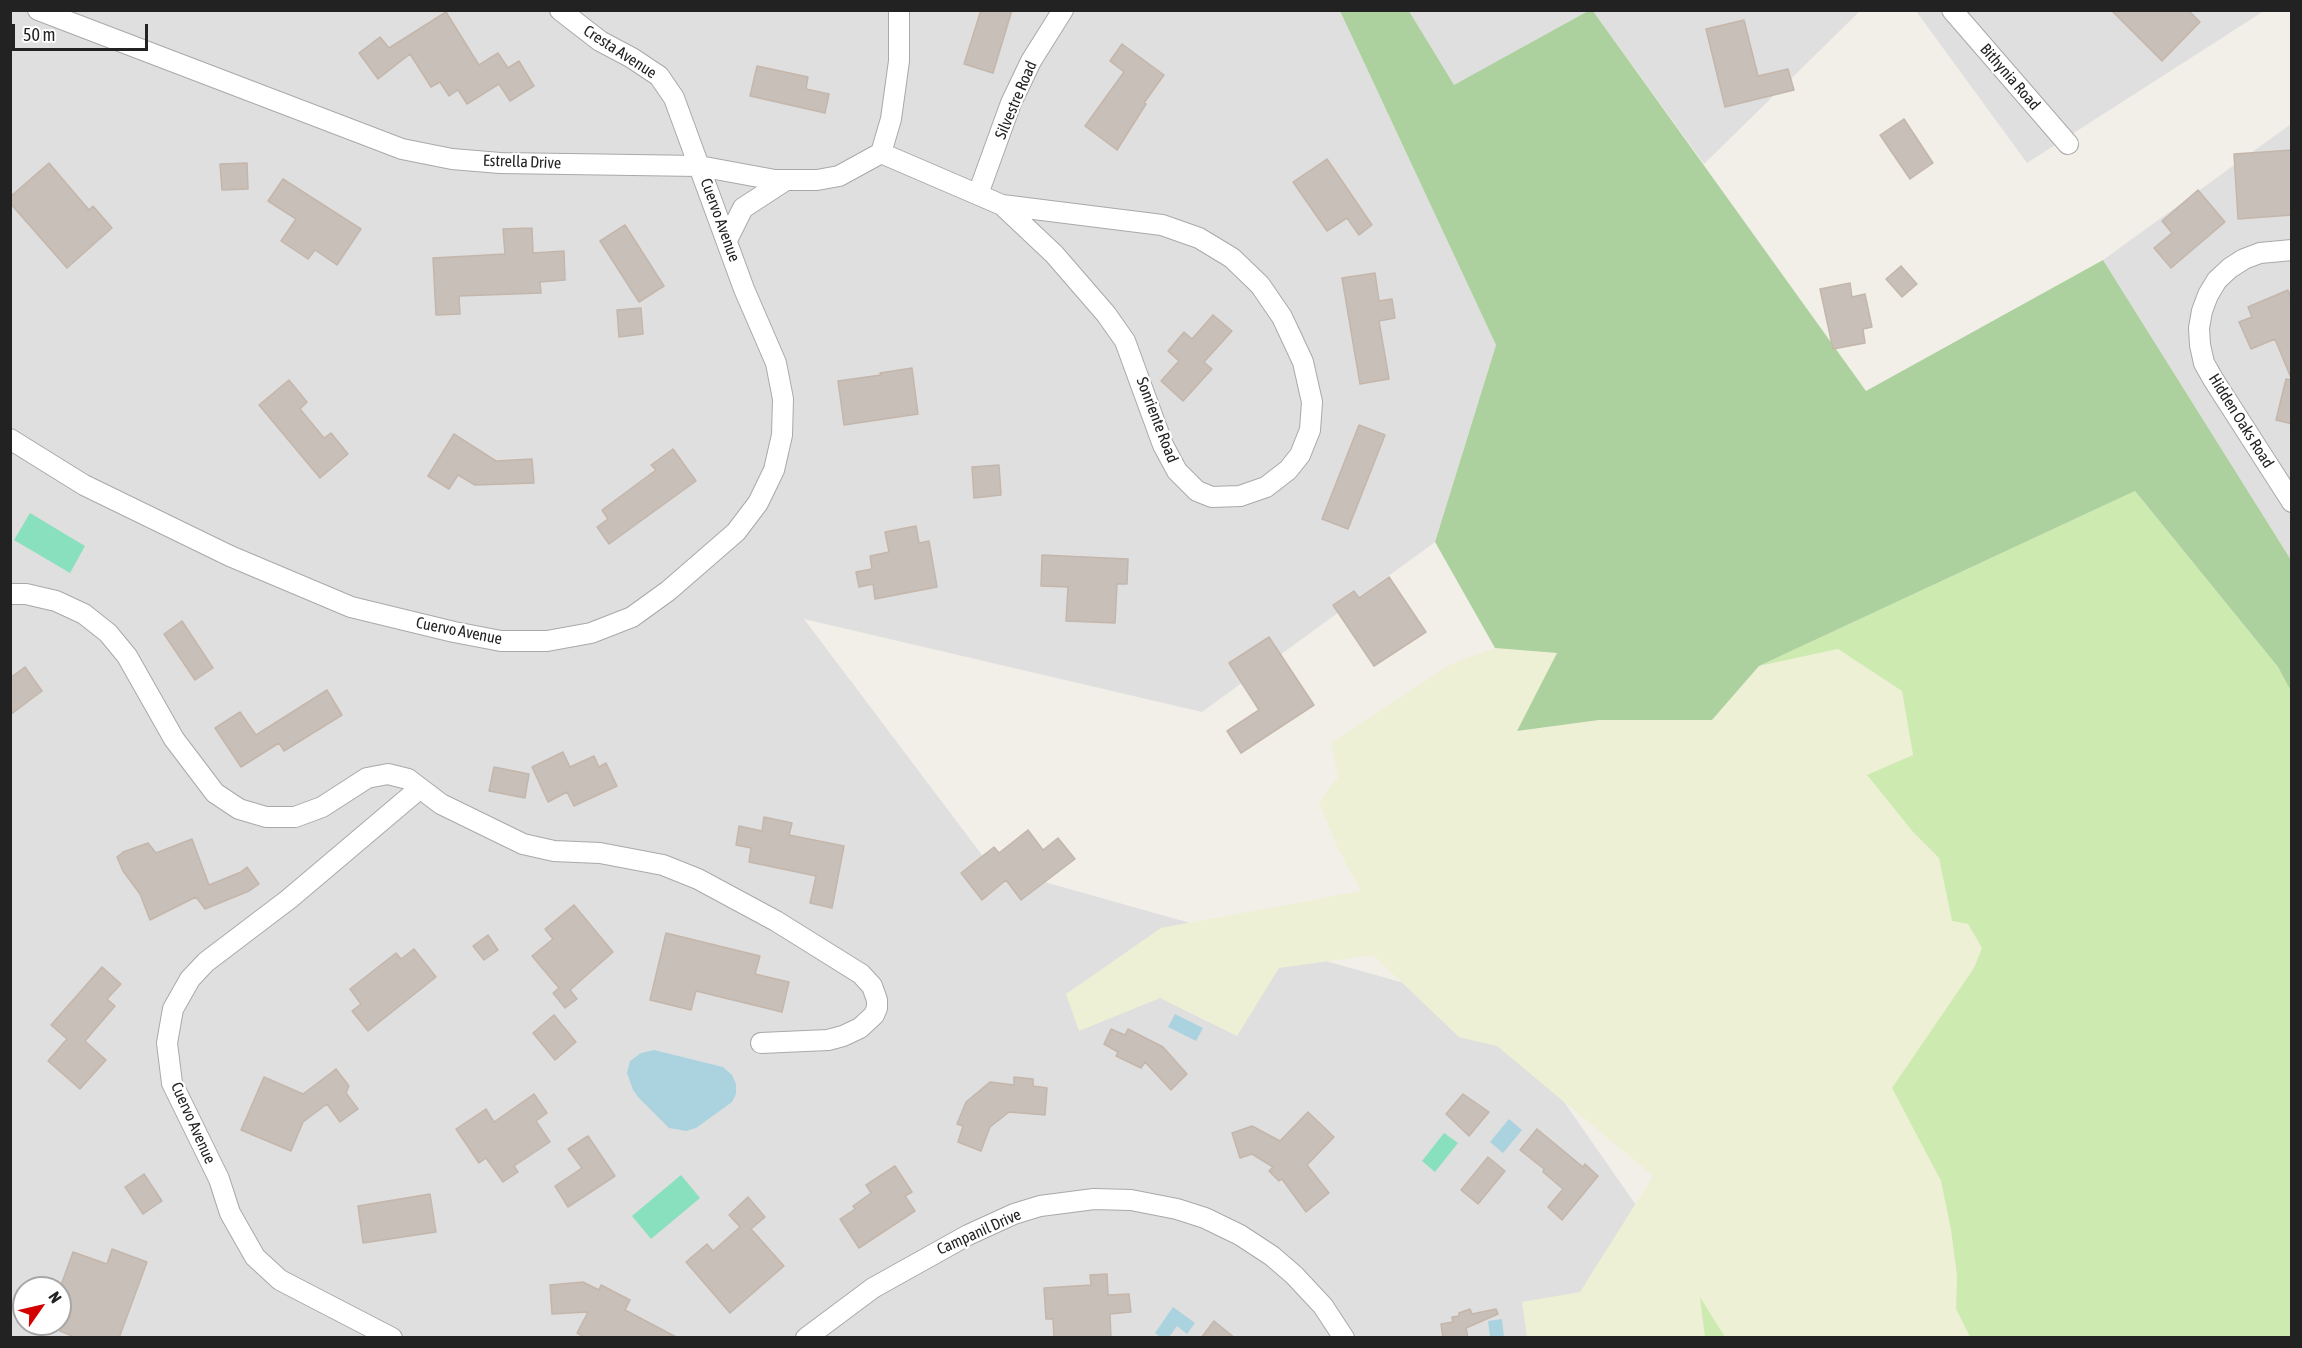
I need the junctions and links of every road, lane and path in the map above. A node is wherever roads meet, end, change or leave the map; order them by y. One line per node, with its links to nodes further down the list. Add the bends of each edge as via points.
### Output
1 (38, 10): 8 (street, Estrella Drive, via 402,148 452,159 500,163)
2 (560, 10): 8 (street, Cresta Avenue, via 600,42 659,76 674,98)
3 (899, 10): 7 (street, via 899,61 891,119)
4 (1063, 10): 10 (street, Silvestre Road, via 1031,61 1011,103)
5 (1952, 10): 6 (street, Bithynia Road)
6 (2068, 144)
7 (881, 153): 9 (street, Estrella Drive, via 839,176); 10 (street, Sonriente Road)
8 (699, 165): 9 (street, Estrella Drive); 12 (street, Cuervo Avenue)
9 (786, 180): 12 (street, via 742,208)
10 (978, 194): 11 (street, Sonriente Road)
11 (1002, 205): 11 (street, Sonriente Road, via 1162,225 1199,238 1232,258 1260,285 1282,317 1303,362 1312,402 1310,430 1300,455 1288,470 1266,487 1240,496 1212,497 1197,491 1177,471 1163,445 1125,341 1054,254)
12 (727, 240): 14 (street, Cuervo Avenue, via 776,363 783,399 782,435 774,470 758,503 736,532 668,591 632,616 591,633 547,641 501,641 351,607 230,556 84,485)
13 (2292, 250): 15 (street, Hidden Oaks Road, via 2260,253 2230,268 2208,295 2199,328 2204,363)
14 (10, 439)
15 (2292, 501)
16 (10, 594): 17 (street, via 56,601 84,614 108,633 128,656 174,739 215,793 239,809 266,817 295,817 322,807 367,778 388,774 408,779)
17 (419, 789): 18 (street, via 523,844 663,865 698,879 776,921 861,974 872,986 877,1008 860,1028 828,1040); 19 (street, Cuervo Avenue, via 289,899 206,962 190,979 173,1009 167,1043 172,1083 219,1179 234,1221 255,1257 280,1280)
18 (760, 1043)
19 (392, 1338)
20 (806, 1338): 21 (street, Campanil Drive, via 873,1288 968,1235 1040,1206 1094,1199 1131,1200 1177,1209 1240,1235 1294,1275 1323,1306)
21 (1344, 1338)

